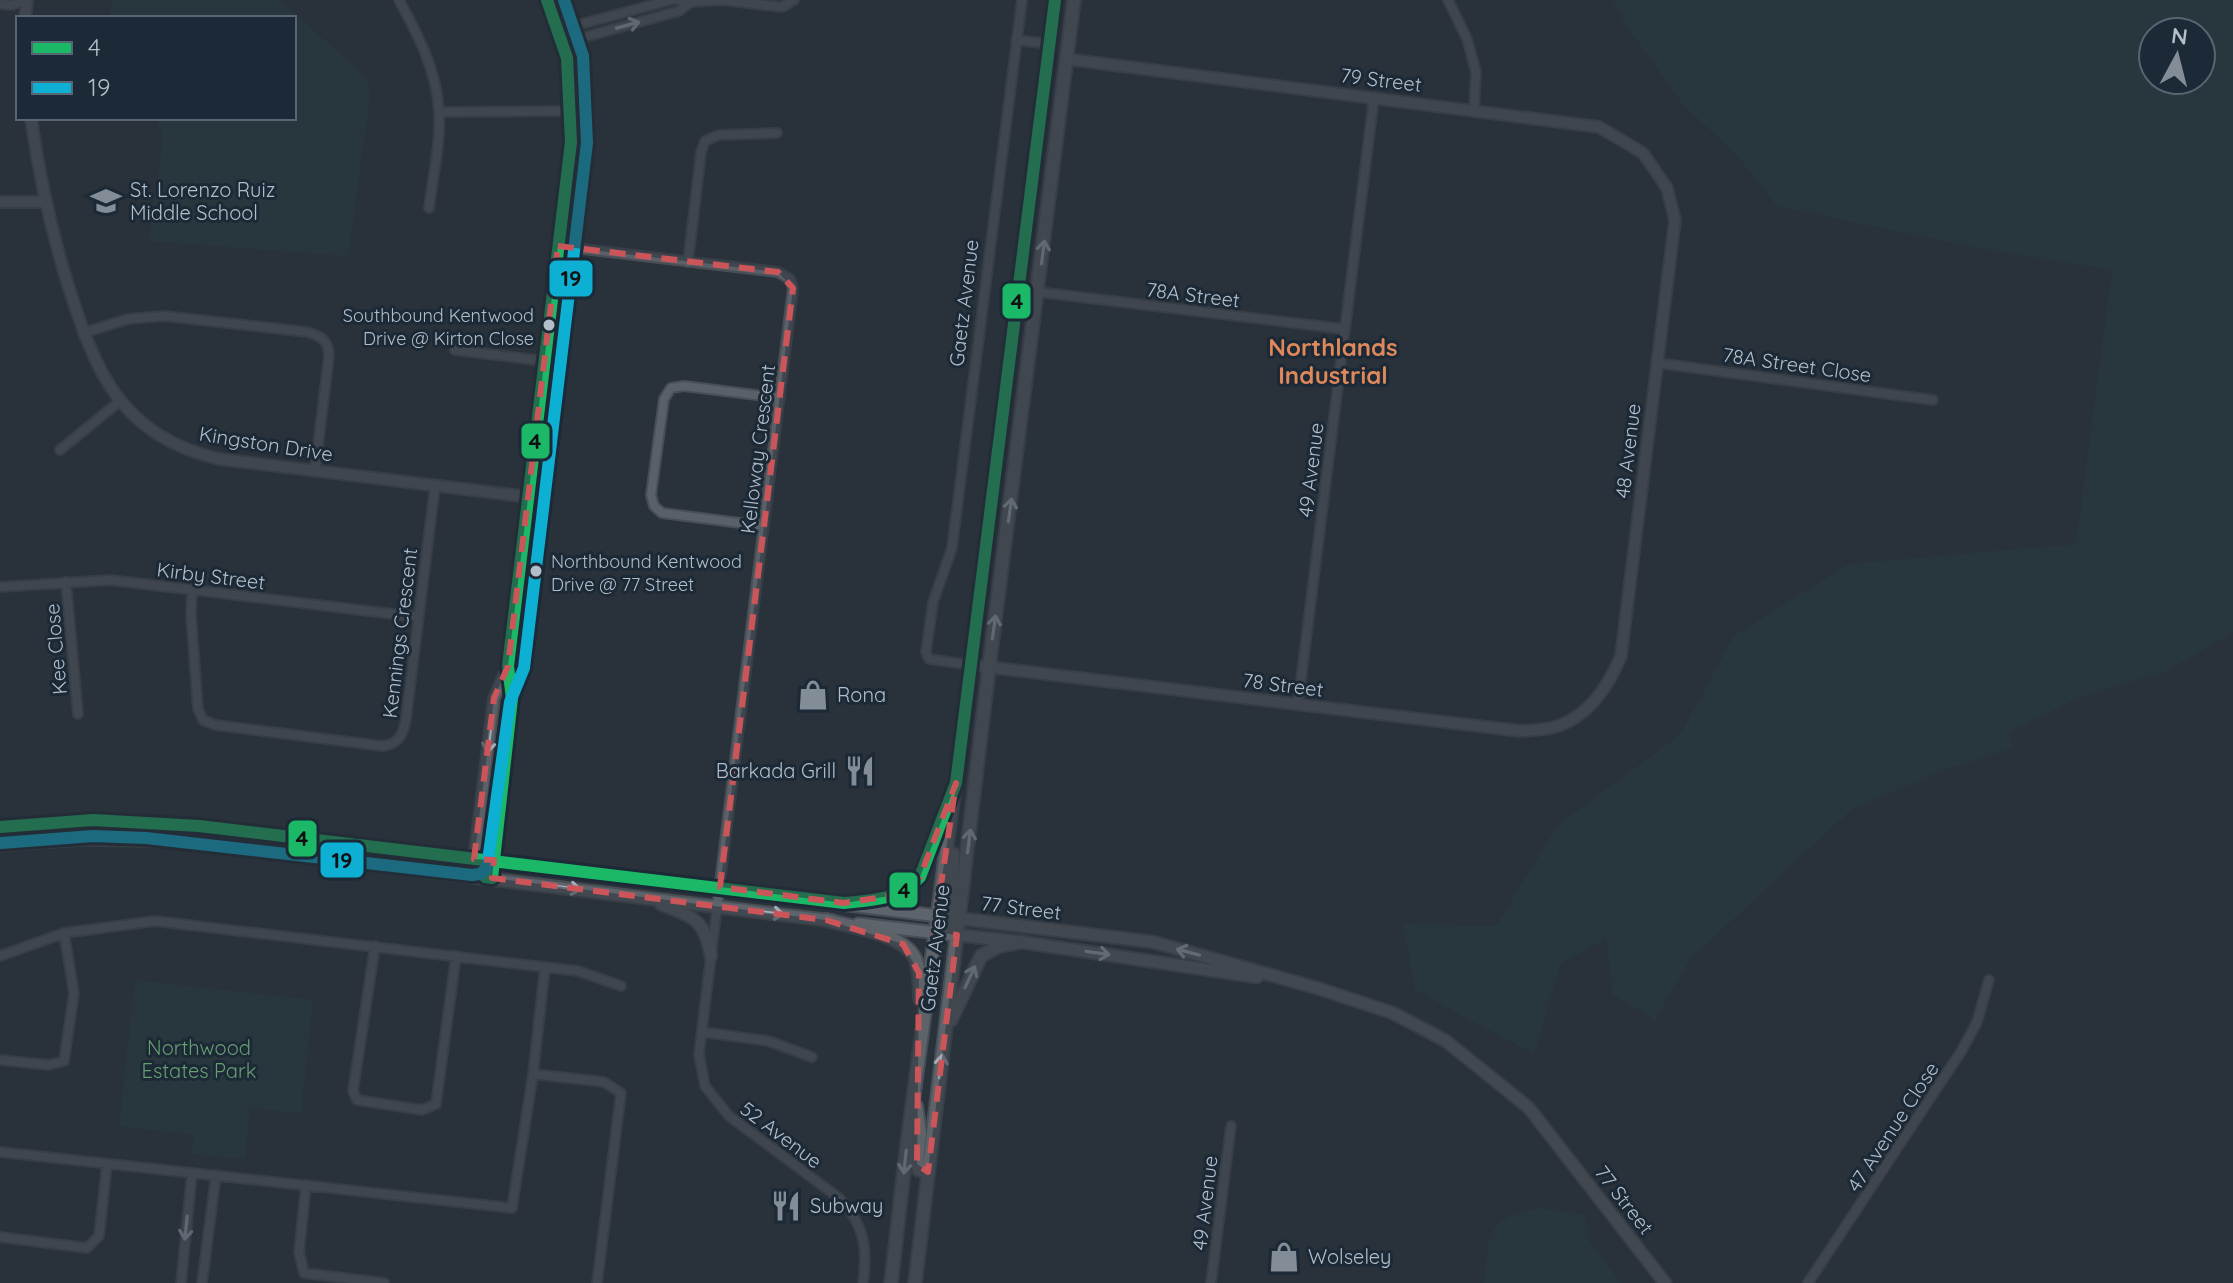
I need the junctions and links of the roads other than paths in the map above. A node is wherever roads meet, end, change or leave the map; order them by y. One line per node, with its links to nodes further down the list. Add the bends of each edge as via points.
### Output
1 (26, 0): 12 (street)
2 (399, 0): 21 (street, via 427,55)
3 (547, 0): 13 (street)
4 (671, 0): 13 (street)
5 (679, 0): 11 (street)
6 (794, 0): 11 (street, via 782,7)
7 (1022, 0): 14 (street, Gaetz Avenue)
8 (1055, 0): 16 (main road, Gaetz Avenue)
9 (1074, 0): 17 (main road, Gaetz Avenue)
10 (1448, 0): 20 (street, via 1476,72)
11 (697, 1): 15 (street, one-way to 11, via 679,11)
12 (0, 4)
13 (559, 30): 15 (street)
14 (1016, 40): 16 (street); 48 (street, Gaetz Avenue, via 952,548 933,602 926,652 929,659)
15 (563, 43): 19 (street)
16 (1050, 44): 48 (main road, Gaetz Avenue)
17 (1066, 59): 18 (street, 79 Street); 30 (main road, Gaetz Avenue, one-way to 17)
18 (1374, 97): 20 (street, 79 Street); 31 (street, 49 Avenue)
19 (571, 111): 21 (street); 28 (street)
20 (1474, 111): 24 (street, 79 Street, via 1599,127 1643,153)
21 (439, 112): 27 (street)
22 (31, 120): 26 (street, Kingston Drive)
23 (777, 133): 29 (street, via 719,135 705,141)
24 (1667, 188): 35 (street, 48 Avenue, via 1675,220)
25 (0, 202): 26 (street)
26 (45, 202): 32 (street, Kingston Drive)
27 (429, 208)
28 (558, 246): 29 (street, Kelloway Crescent); 34 (street)
29 (688, 262): 36 (street, Kelloway Crescent, via 778,272 790,279 793,296)
30 (1038, 292): 31 (street, 78A Street); 50 (main road, Gaetz Avenue, one-way to 30)
31 (1344, 329): 51 (street, 49 Avenue)
32 (83, 333): 38 (street, Kingston Drive, via 98,370); 40 (street, via 128,319 164,316 322,338 329,355)
33 (455, 350): 34 (street)
34 (544, 361): 42 (street)
35 (1657, 363): 37 (street, 78A Street Close); 52 (street, 48 Avenue, via 1621,656 1612,678)
36 (780, 398): 43 (street, Kelloway Crescent); 43 (street, via 671,388 664,399 651,495 662,513)
37 (1933, 400)
38 (120, 401): 39 (street); 40 (street, Kingston Drive, via 165,438 199,454)
39 (60, 450)
40 (315, 471): 41 (street, Kingston Drive)
41 (435, 486): 42 (street, Kingston Drive); 47 (street, Kennings Crescent)
42 (529, 497): 49 (street)
43 (764, 526): 60 (street, Kelloway Crescent)
44 (66, 582): 45 (street, Kirby Street); 46 (street, Kirby Street, via 110,580); 53 (street, Kee Close)
45 (0, 587)
46 (192, 590): 47 (street, Kirby Street); 47 (street, Kennings Crescent, via 198,709 203,720 382,746 401,738)
47 (418, 617)
48 (971, 665): 50 (street, 78 Street); 54 (main road, Gaetz Avenue)
49 (508, 666): 57 (street, via 512,699); 58 (street, one-way to 58, via 494,698)
50 (989, 667): 51 (street, 78 Street); 65 (main road, Gaetz Avenue, one-way to 50)
51 (1298, 704): 52 (street, 78 Street, via 1520,731 1558,726)
52 (1586, 709)
53 (78, 714)
54 (956, 783): 62 (main road, via 911,889 894,897); 64 (main road, Gaetz Avenue); 65 (main road, via 951,890)
55 (0, 827): 58 (main road, 77 Street, via 147,822)
56 (0, 845): 58 (main road, via 82,839 176,841 406,869 419,864)
57 (494, 860): 58 (main road); 59 (street); 60 (main road, 77 Street)
58 (473, 867): 59 (main road, 77 Street)
59 (492, 878): 61 (main road, 77 Street, one-way to 61)
60 (720, 887): 62 (main road, 77 Street); 63 (street, Kelloway Crescent)
61 (645, 898): 63 (main road, 77 Street); 74 (main road, via 697,920)
62 (844, 903): 64 (main road, 77 Street)
63 (718, 906): 66 (main road, 77 Street, one-way to 66); 74 (street, 52 Avenue)
64 (936, 915): 65 (main road, 77 Street); 67 (main road, Gaetz Avenue)
65 (956, 918): 69 (main road, Gaetz Avenue); 78 (main road, 77 Street, one-way to 65, via 1153,942)
66 (826, 920): 67 (main road, 77 Street); 79 (main road, via 897,940 913,953)
67 (934, 932): 69 (main road, 77 Street); 79 (main road, Gaetz Avenue)
68 (64, 933): 71 (street, via 155,921); 72 (street); 83 (street, via 74,993 64,1061 49,1065)
69 (957, 935): 70 (main road, 77 Street); 81 (main road, Gaetz Avenue)
70 (1021, 942): 78 (main road, 77 Street, one-way to 78); 81 (main road, one-way to 70, via 978,959 999,946)
71 (375, 946): 73 (street); 73 (street, via 353,1091 357,1100 422,1110 436,1104)
72 (0, 956)
73 (456, 956): 75 (street)
74 (711, 956): 80 (street, 52 Avenue)
75 (545, 967): 77 (street, via 578,971); 84 (street)
76 (1989, 980): 103 (street, 47 Avenue Close, via 1962,1050)
77 (621, 986)
78 (1317, 988): 102 (main road, 77 Street, via 1393,1013 1446,1041 1529,1108)
79 (922, 1029): 85 (main road, Gaetz Avenue)
80 (702, 1032): 82 (street, via 768,1041); 98 (street, 52 Avenue, via 702,1076 719,1106 839,1198 860,1224)
81 (944, 1038): 89 (main road, Gaetz Avenue, one-way to 81)
82 (812, 1057)
83 (0, 1060)
84 (533, 1074): 92 (street, via 512,1208); 97 (street, via 604,1082 621,1093)
85 (914, 1091): 89 (main road, via 920,1133 917,1164); 99 (main road, Gaetz Avenue, one-way to 99)
86 (1231, 1126): 101 (street, 49 Avenue)
87 (0, 1152): 88 (street)
88 (107, 1164): 90 (street); 93 (street, via 99,1236 87,1248)
89 (928, 1172): 100 (main road, Gaetz Avenue)
90 (192, 1173): 91 (street); 94 (street, one-way to 94)
91 (216, 1175): 92 (street); 95 (street)
92 (306, 1185): 96 (street, via 299,1252 304,1273)
93 (0, 1237)
94 (181, 1283)
95 (202, 1283)
96 (384, 1283)
97 (597, 1283)
98 (863, 1283)
99 (891, 1283)
100 (915, 1283)
101 (1211, 1283)
102 (1665, 1283)
103 (1808, 1283)

